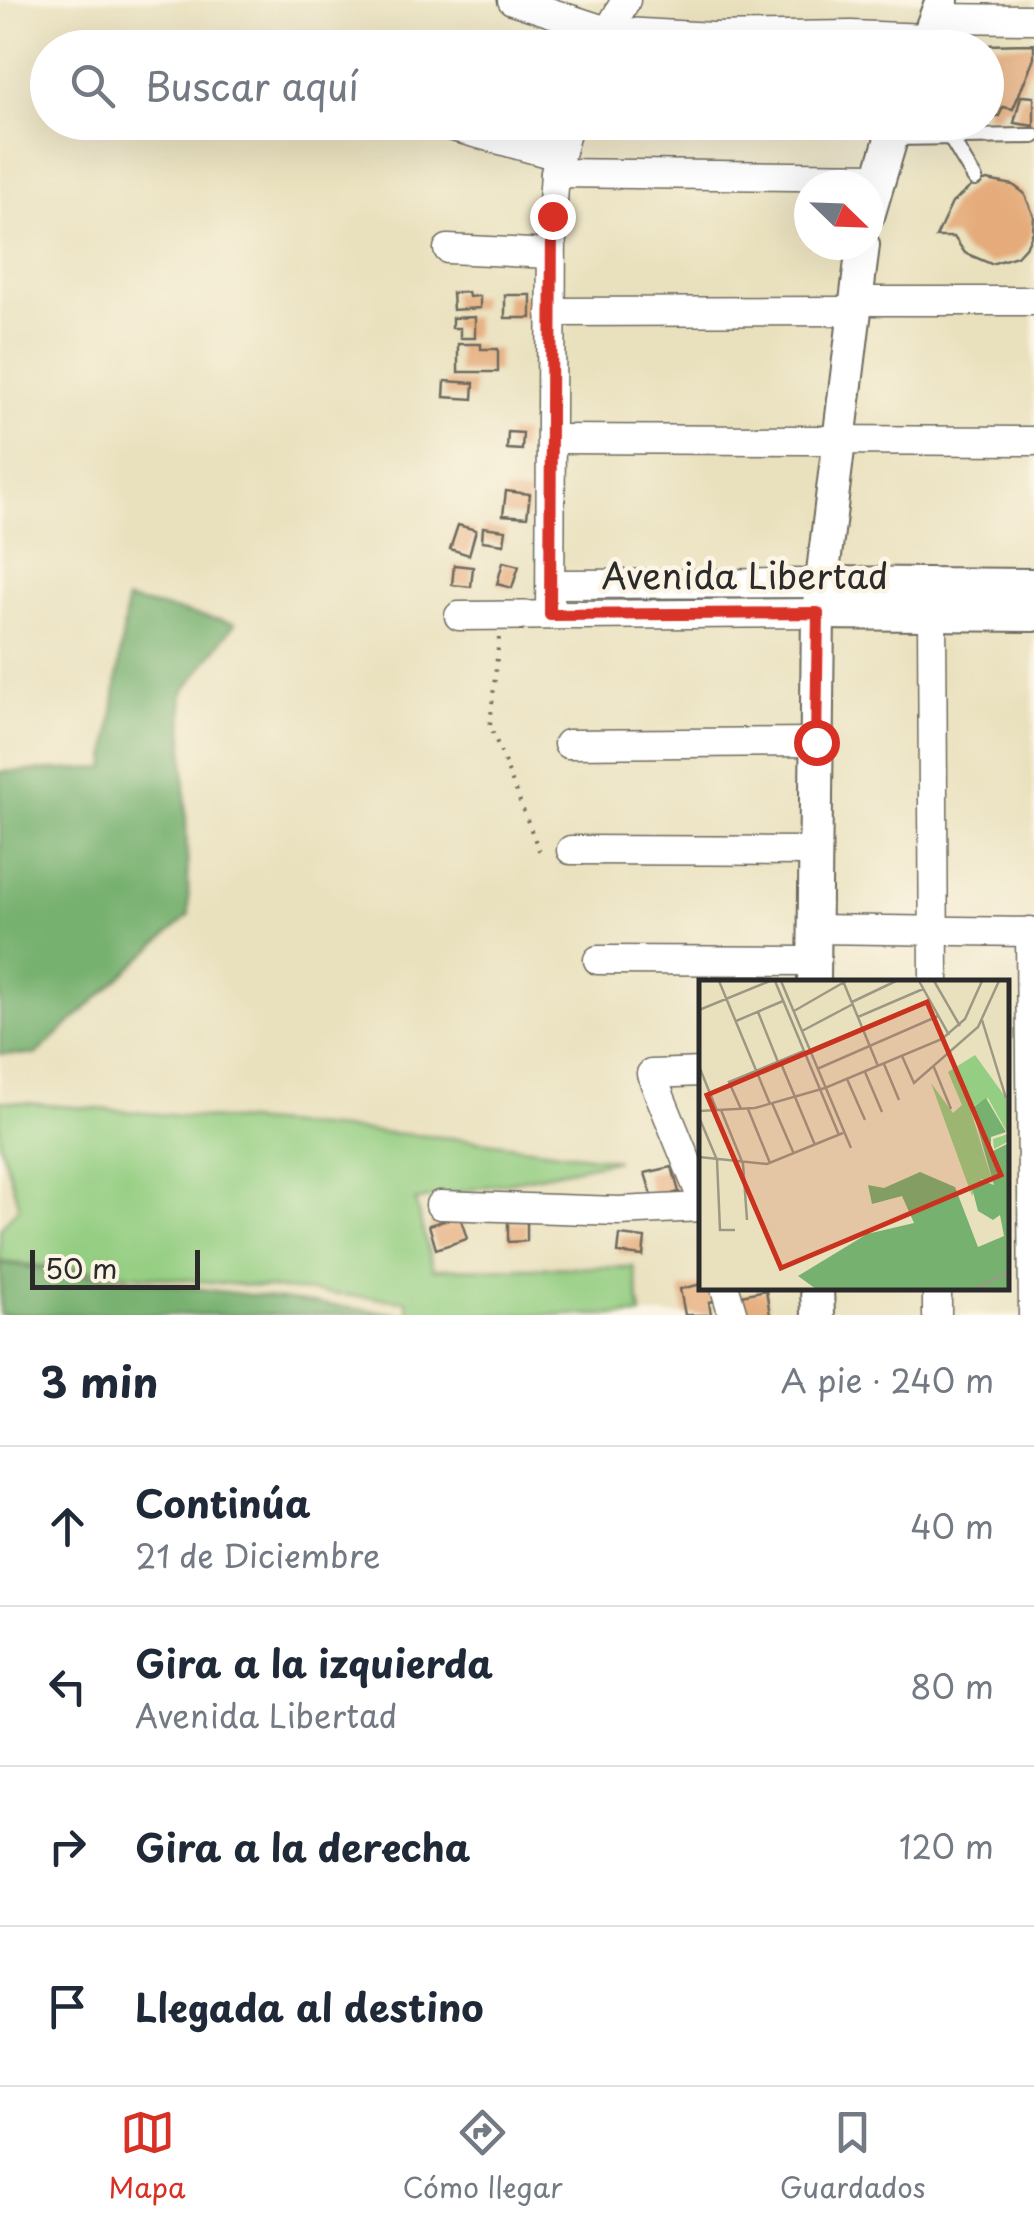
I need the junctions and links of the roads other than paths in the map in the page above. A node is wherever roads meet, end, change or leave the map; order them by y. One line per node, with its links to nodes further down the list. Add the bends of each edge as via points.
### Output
1 (512, 0): 5 (street)
2 (626, 0): 6 (street)
3 (1034, 19): 4 (street)
4 (932, 26): 7 (street)
5 (583, 30)
6 (609, 30)
7 (896, 30)
8 (1004, 136): 9 (lane)
9 (1034, 136)
10 (488, 140): 14 (street)
11 (564, 140): 14 (street)
12 (891, 140): 15 (street)
13 (952, 140): 17 (lane)
14 (557, 164): 16 (street); 19 (street)
15 (880, 170)
16 (794, 174)
17 (975, 179)
18 (448, 249): 19 (street)
19 (551, 254): 23 (street)
20 (862, 260): 22 (street)
21 (1034, 301): 22 (street)
22 (856, 306): 23 (street); 25 (street)
23 (551, 312): 24 (street)
24 (552, 440): 25 (street); 27 (street)
25 (840, 440): 26 (street); 29 (street)
26 (1034, 441)
27 (551, 584): 29 (street, Avenida Libertad); 31 (street, Avenida Libertad)
28 (1034, 584): 29 (street, Avenida Libertad)
29 (820, 598): 30 (street, Avenida Libertad); 31 (street, Avenida Libertad); 34 (street)
30 (932, 614): 32 (street, Avenida Libertad); 38 (street)
31 (550, 615): 33 (street)
32 (1034, 615)
33 (459, 616)
34 (816, 742): 35 (street); 37 (street)
35 (568, 744)
36 (571, 850): 37 (street)
37 (815, 851): 40 (street)
38 (934, 930): 39 (street); 40 (street); 42 (street)
39 (1032, 932): 51 (street)
40 (814, 958): 41 (street)
41 (598, 960)
42 (934, 980)
43 (699, 1072): 44 (street, via 651,1074)
44 (699, 1192)
45 (440, 1205): 46 (street)
46 (699, 1207)
47 (726, 1290): 49 (street)
48 (817, 1290): 50 (street)
49 (732, 1315)
50 (818, 1315)
51 (1033, 1315)

